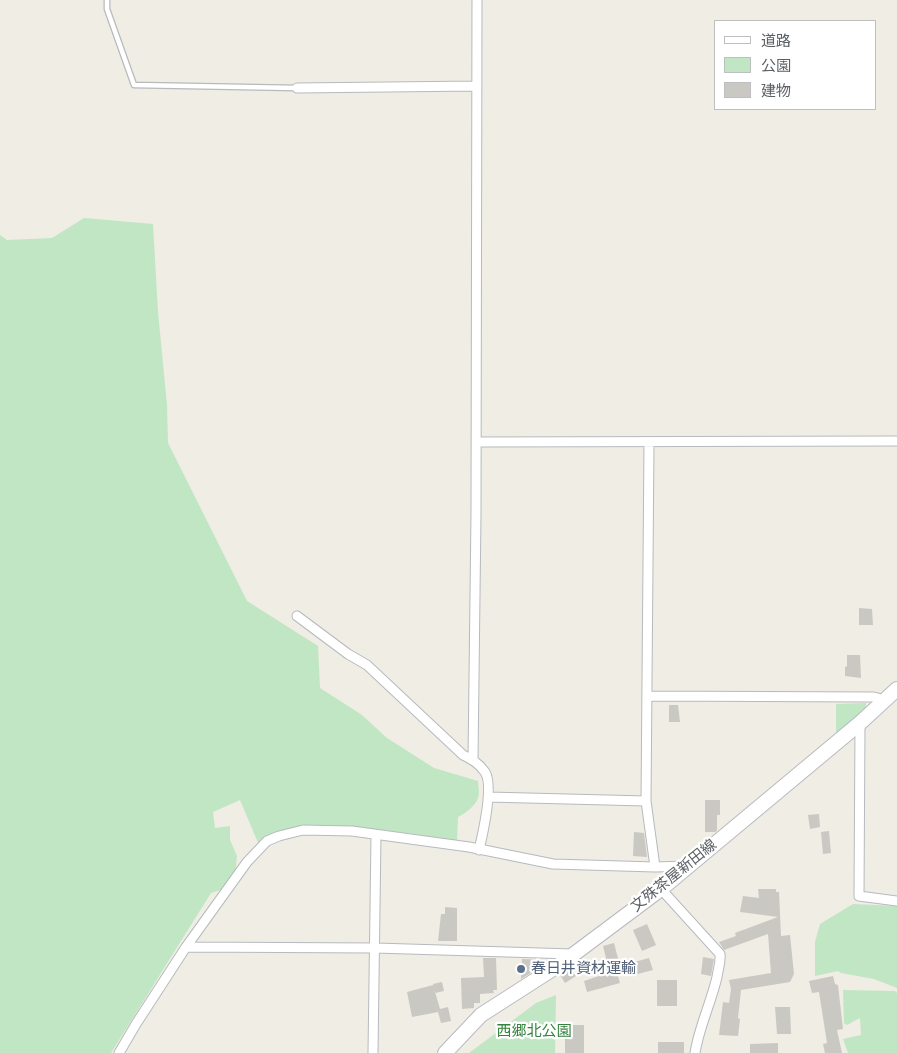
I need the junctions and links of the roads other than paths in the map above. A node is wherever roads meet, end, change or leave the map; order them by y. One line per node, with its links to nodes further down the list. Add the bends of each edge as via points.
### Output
1 (107, 0): 4 (lane, via 107,9 134,85)
2 (477, 0): 3 (street)
3 (477, 86): 4 (street); 6 (street)
4 (297, 88)
5 (897, 441): 7 (street)
6 (476, 442): 7 (street); 13 (street)
7 (649, 442): 10 (street)
8 (297, 616): 13 (street, via 367,665 463,755)
9 (897, 689): 11 (main road, 文殊茶屋新田線)
10 (647, 696): 11 (street, via 874,696); 15 (street)
11 (885, 700): 12 (main road, 文殊茶屋新田線)
12 (860, 723): 18 (main road, 文殊茶屋新田線); 21 (street, via 859,896)
13 (473, 760): 14 (street, via 486,773)
14 (488, 797): 15 (street); 17 (street)
15 (646, 802): 19 (street)
16 (376, 835): 17 (street); 22 (street, via 304,830 268,841 247,862); 23 (street)
17 (479, 850): 19 (street, via 553,864)
18 (687, 866): 19 (street); 20 (main road, 文殊茶屋新田線)
19 (655, 867)
20 (661, 888): 24 (main road, 文殊茶屋新田線); 28 (street, via 720,954 713,996)
21 (897, 901)
22 (186, 947): 23 (street); 25 (street)
23 (375, 948): 24 (street); 26 (street)
24 (574, 954): 27 (main road, 文殊茶屋新田線, via 481,1015)
25 (119, 1053)
26 (373, 1053)
27 (445, 1053)
28 (695, 1053)

